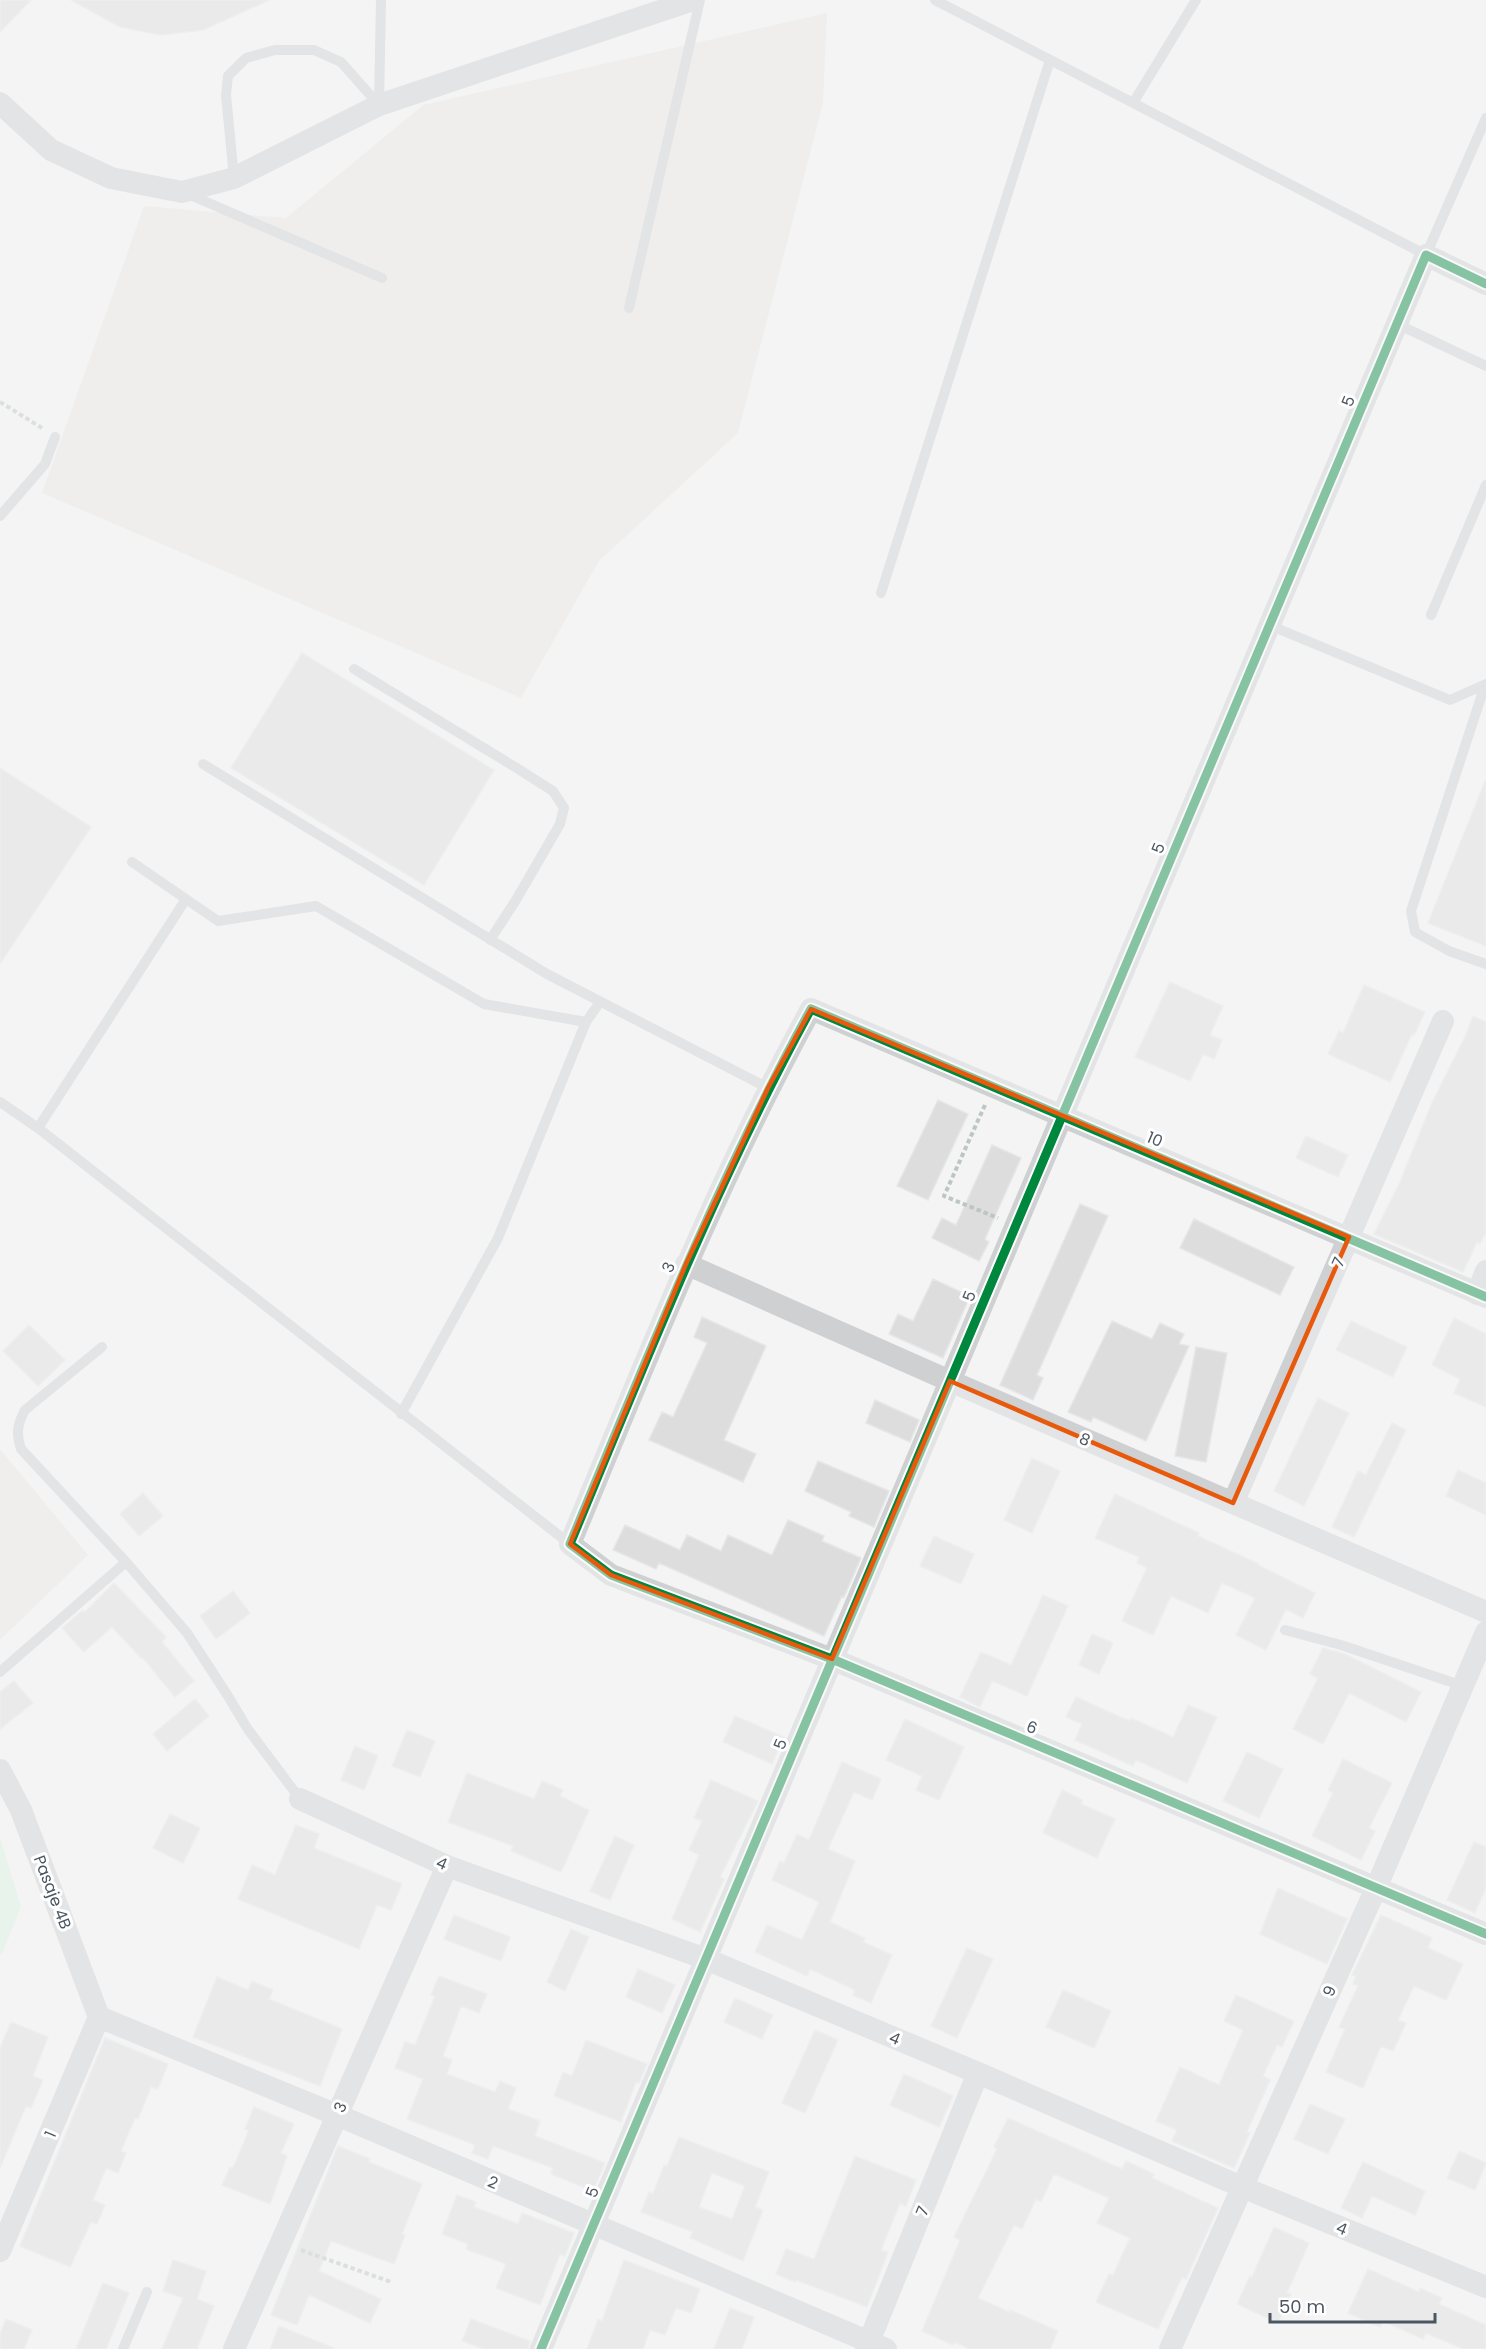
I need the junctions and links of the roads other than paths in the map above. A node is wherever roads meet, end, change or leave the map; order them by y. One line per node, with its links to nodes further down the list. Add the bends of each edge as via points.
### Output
1 (381, 0): 9 (lane)
2 (693, 0): 9 (street)
3 (700, 0): 16 (lane)
4 (935, 0): 6 (lane)
5 (1196, 0): 8 (lane)
6 (1050, 60): 8 (lane); 22 (lane)
7 (0, 103): 12 (street, via 51,150 111,178)
8 (1133, 103): 13 (lane)
9 (379, 105): 11 (street); 11 (lane, via 341,62 314,50 275,50 246,58 228,76 226,95)
10 (1486, 118): 13 (lane)
11 (234, 178): 12 (street)
12 (182, 192): 14 (lane)
13 (1426, 255): 15 (street); 17 (street, 5)
14 (382, 278)
15 (1486, 284)
16 (629, 309)
17 (1397, 324): 18 (lane); 24 (street, 5)
18 (1486, 366)
19 (55, 437): 21 (lane, via 45,464)
20 (1486, 485): 23 (lane)
21 (0, 516)
22 (881, 593)
23 (1431, 615)
24 (1269, 624): 26 (lane, via 1450,700); 38 (street, 5)
25 (354, 669): 30 (lane, via 553,791 564,808 560,824)
26 (1486, 685): 31 (lane, via 1411,911 1415,932 1449,951)
27 (203, 764): 30 (lane)
28 (132, 862): 29 (lane)
29 (186, 899): 35 (lane, via 218,921 316,906 484,1004); 39 (lane)
30 (490, 940): 32 (lane)
31 (1486, 964)
32 (600, 1002): 35 (lane); 36 (lane)
33 (811, 1009): 36 (street, 3); 38 (street, 10)
34 (1443, 1021): 40 (street, 7)
35 (586, 1022): 46 (lane, via 498,1238)
36 (768, 1088): 41 (street, 3)
37 (0, 1102): 39 (lane)
38 (1062, 1116): 40 (street, 10); 45 (street, 5)
39 (38, 1128): 46 (lane)
40 (1349, 1237): 43 (street, 10); 47 (street, 7)
41 (686, 1264): 45 (street, 8); 48 (street, 3)
42 (1486, 1271): 43 (street)
43 (1481, 1296)
44 (102, 1347): 49 (lane, via 25,1410 16,1436 21,1449)
45 (950, 1381): 47 (street, 8); 53 (street, 5)
46 (401, 1414): 48 (lane)
47 (1233, 1503): 50 (street, 8)
48 (570, 1544): 53 (street, 6, via 611,1575)
49 (126, 1562): 54 (lane); 57 (lane, via 187,1633 247,1728)
50 (1486, 1612)
51 (1286, 1630): 55 (lane)
52 (1486, 1632): 55 (street, 9)
53 (832, 1659): 59 (street, 6); 61 (street, 5)
54 (0, 1672)
55 (1463, 1686): 59 (street, 9)
56 (0, 1770): 62 (street, Pasaje 4B, via 21,1810)
57 (300, 1799): 58 (street, 4)
58 (447, 1866): 61 (street, 4); 64 (street, 3)
59 (1376, 1888): 60 (street, 6); 65 (street, 9)
60 (1486, 1935)
61 (706, 1959): 63 (street, 4); 66 (street, 5)
62 (99, 2017): 64 (street, 2); 67 (street, 1)
63 (978, 2073): 65 (street, 4); 70 (street, 7)
64 (337, 2115): 66 (street, 2); 72 (street, 3)
65 (1242, 2187): 68 (street, 4); 74 (street, 9)
66 (594, 2225): 70 (street, 2); 73 (street, 5)
67 (0, 2251)
68 (1486, 2287)
69 (147, 2292): 71 (lane)
70 (873, 2346)
71 (123, 2349)
72 (234, 2349)
73 (541, 2349)
74 (1170, 2349)

